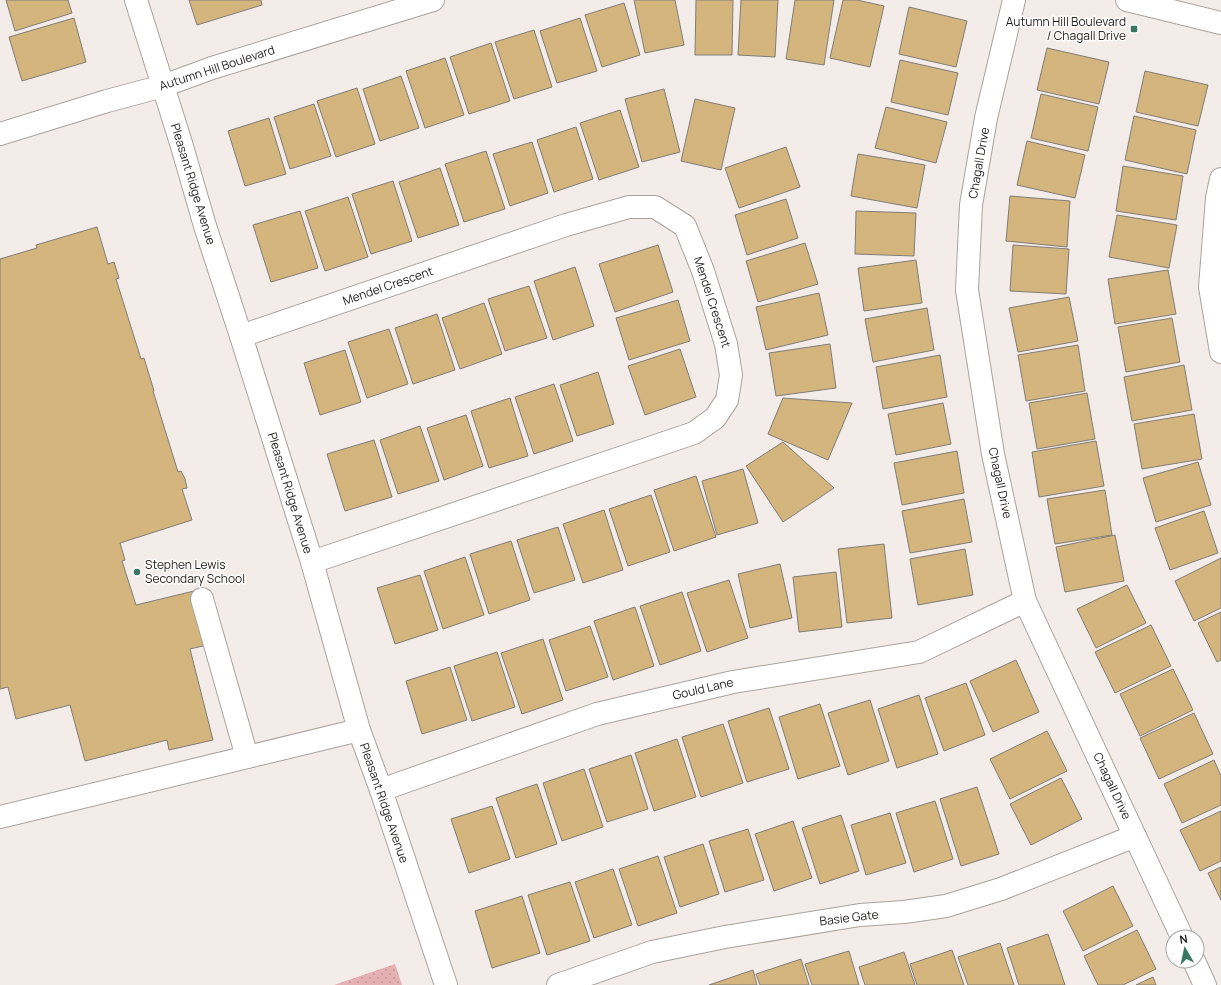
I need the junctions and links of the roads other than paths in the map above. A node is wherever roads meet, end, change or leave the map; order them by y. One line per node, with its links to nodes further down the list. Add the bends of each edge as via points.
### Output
1 (136, 0): 6 (street, Pleasant Ridge Avenue)
2 (433, 0): 6 (street, Autumn Hill Boulevard, via 212,68)
3 (1014, 0): 13 (street, Chagall Drive, via 986,118 971,205 967,290 993,454)
4 (1127, 0): 5 (street)
5 (1221, 23)
6 (163, 86): 7 (street, Autumn Hill Boulevard); 9 (street, Pleasant Ridge Avenue, via 204,226)
7 (0, 134)
8 (1221, 179): 10 (street, via 1217,198 1210,287)
9 (241, 336): 11 (street, Pleasant Ridge Avenue); 11 (street, Mendel Crescent, via 566,225 629,207 656,207 685,226 703,271 726,344 731,375 727,400 715,418 694,433)
10 (1221, 352)
11 (312, 562): 14 (street, Pleasant Ridge Avenue)
12 (202, 599): 15 (street)
13 (1025, 601): 16 (street, Gould Lane, via 919,652 733,682 598,714); 18 (street, Chagall Drive)
14 (358, 730): 15 (street); 16 (street, Pleasant Ridge Avenue)
15 (247, 757): 17 (street)
16 (381, 790): 21 (street, Pleasant Ridge Avenue)
17 (0, 817)
18 (1135, 836): 19 (street, Chagall Drive); 22 (street, Basie Gate, via 1001,889 946,906 860,915 725,937 652,952)
19 (1178, 929)
20 (1198, 969): 23 (street)
21 (446, 985)
22 (558, 985)
23 (1205, 985)

